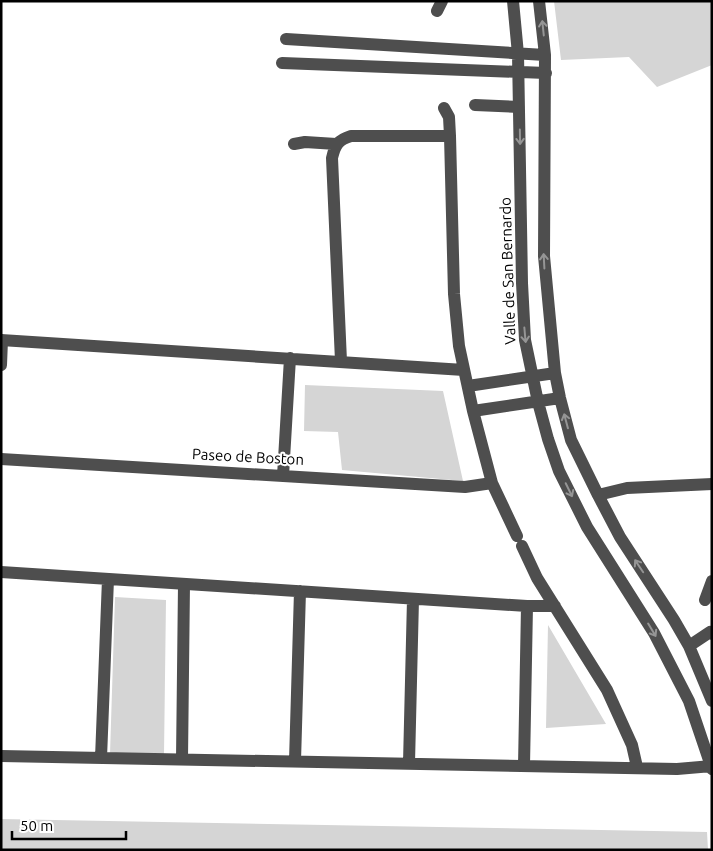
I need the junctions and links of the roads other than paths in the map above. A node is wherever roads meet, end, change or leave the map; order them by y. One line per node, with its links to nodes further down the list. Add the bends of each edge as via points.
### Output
1 (513, 1): 4 (street, Valle de San Bernardo)
2 (539, 1): 5 (street, one-way to 2)
3 (286, 39): 4 (street)
4 (518, 54): 5 (street); 7 (street, Valle de San Bernardo)
5 (545, 55): 8 (street)
6 (282, 63): 7 (street)
7 (519, 72): 8 (street); 10 (street, Valle de San Bernardo)
8 (546, 73): 20 (street, one-way to 8, via 544,256)
9 (475, 105): 10 (street)
10 (519, 107): 21 (street, Valle de San Bernardo, one-way to 21, via 522,283)
11 (444, 108): 12 (street, via 449,117)
12 (450, 136): 14 (street, via 351,136); 19 (street, via 454,294)
13 (294, 144): 14 (street)
14 (336, 144): 17 (street, via 332,158)
15 (2, 340): 16 (street); 18 (street)
16 (290, 358): 17 (street); 27 (street)
17 (341, 361): 19 (street)
18 (1, 365)
19 (464, 370): 22 (street)
20 (555, 373): 21 (street); 23 (street)
21 (532, 377): 22 (street); 24 (street, Valle de San Bernardo)
22 (468, 386): 25 (street)
23 (560, 398): 24 (street); 30 (street, one-way to 23, via 572,440)
24 (538, 402): 25 (street); 49 (street, Valle de San Bernardo, one-way to 49, via 559,471 587,528 654,633 689,701)
25 (473, 411): 28 (street)
26 (1, 459): 27 (street, Paseo de Boston)
27 (283, 476): 28 (street, Paseo de Boston, via 465,487)
28 (492, 483): 39 (street, via 537,578)
29 (712, 484): 30 (street, via 628,488)
30 (598, 495): 41 (street, one-way to 30, via 620,537)
31 (1, 572): 32 (street)
32 (108, 579): 34 (street); 44 (street)
33 (712, 582): 37 (street)
34 (184, 584): 35 (street); 45 (street)
35 (300, 591): 36 (street); 46 (street)
36 (413, 598): 38 (street); 47 (street)
37 (705, 600)
38 (527, 606): 39 (street); 48 (street)
39 (555, 606): 50 (street, via 607,690 632,745)
40 (712, 634): 41 (street, via 710,632)
41 (689, 646): 42 (street)
42 (711, 698)
43 (1, 756): 44 (street)
44 (101, 758): 45 (street)
45 (182, 759): 46 (street)
46 (295, 761): 47 (street)
47 (409, 763): 48 (street)
48 (524, 766): 50 (street)
49 (712, 767): 50 (street)
50 (637, 768)

